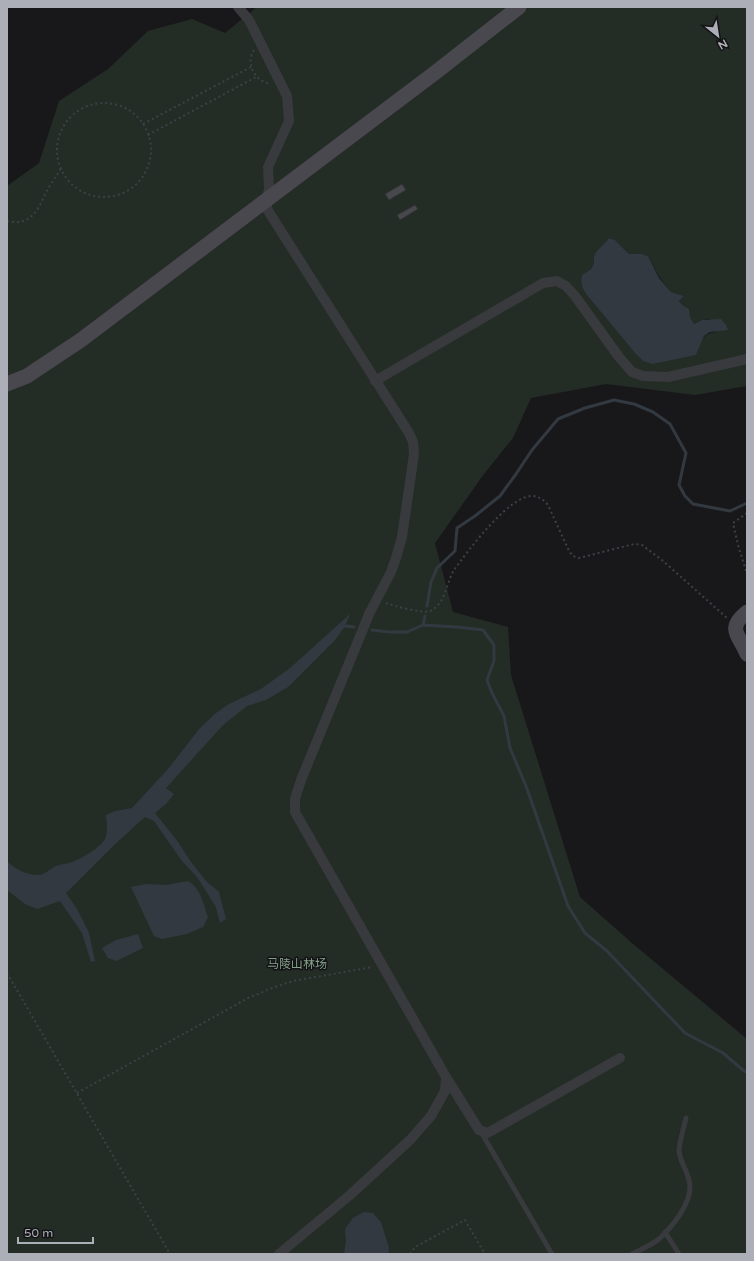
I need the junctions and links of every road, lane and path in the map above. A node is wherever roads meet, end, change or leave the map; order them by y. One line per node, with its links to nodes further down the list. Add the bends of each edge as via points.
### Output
1 (238, 7): 3 (street, via 249,20)
2 (519, 7): 10 (street)
3 (260, 43): 4 (path, via 250,58); 6 (street)
4 (251, 67): 5 (path); 7 (path)
5 (256, 77): 6 (path, via 269,84); 8 (path)
6 (281, 84): 10 (street, via 287,96 289,121 268,167)
7 (143, 124): 8 (path); 9 (path, via 125,108 111,103 95,104 81,109 68,119 60,132 56,147)
8 (148, 135): 9 (path, via 149,160 144,174 133,186 120,194 105,197 89,195 75,188)
9 (61, 168): 11 (path, via 31,217 23,221)
10 (267, 199): 13 (street, via 267,209); 14 (street, via 81,340 27,376)
11 (7, 221)
12 (747, 359): 13 (street, via 668,377 643,376 632,372 575,296 566,286 557,282 543,283)
13 (376, 380): 17 (street, via 409,433 414,454 402,537 391,572)
14 (7, 384)
15 (747, 513): 16 (path, via 733,523)
16 (747, 574)
17 (376, 601): 19 (path, via 429,612 439,606 453,571 498,516 524,498 532,496 543,499 548,505 569,552 574,556 579,558 634,544 642,545); 21 (street, via 300,780 295,799 295,812)
18 (747, 612): 19 (street, via 739,618)
19 (735, 626): 20 (street)
20 (747, 654)
21 (382, 966): 24 (street); 25 (path, via 293,981 262,992)
22 (7, 973): 25 (path)
23 (620, 1058): 27 (street, via 493,1130 487,1133)
24 (446, 1077): 27 (street); 30 (street, via 445,1091 431,1116 410,1140 350,1195)
25 (77, 1093): 29 (path)
26 (686, 1118): 28 (lane, via 679,1151 690,1186 685,1206)
27 (479, 1130): 33 (lane)
28 (665, 1232): 34 (lane); 35 (lane)
29 (170, 1254)
30 (279, 1254)
31 (410, 1254): 32 (path, via 415,1248 465,1220)
32 (485, 1254)
33 (552, 1254)
34 (632, 1254)
35 (679, 1254)

